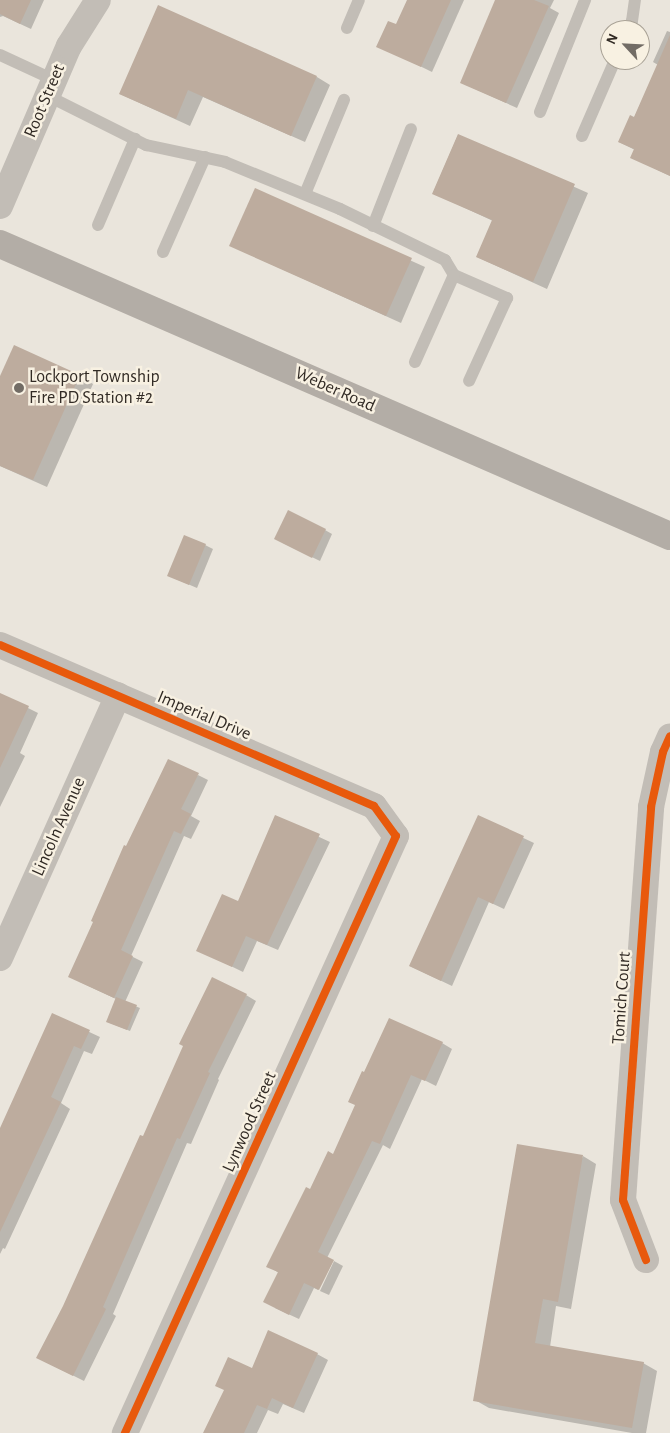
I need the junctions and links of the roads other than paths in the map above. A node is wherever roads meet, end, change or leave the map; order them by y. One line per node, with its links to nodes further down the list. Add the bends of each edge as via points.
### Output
1 (98, 0): 9 (street, Root Street, via 69,46)
2 (359, 0): 6 (lane)
3 (585, 0): 11 (lane)
4 (635, 0): 5 (lane)
5 (632, 20)
6 (347, 28)
7 (0, 55): 9 (lane)
8 (611, 70): 13 (lane)
9 (51, 88): 14 (lane); 17 (street, Root Street)
10 (344, 100): 16 (lane)
11 (540, 112)
12 (411, 130): 19 (lane)
13 (582, 136)
14 (135, 139): 15 (lane, via 146,145); 18 (lane)
15 (204, 157): 16 (lane, via 225,162); 21 (lane)
16 (305, 194): 19 (lane)
17 (0, 206)
18 (98, 226)
19 (373, 226): 22 (lane, via 445,260)
20 (0, 244): 25 (main road, Weber Road)
21 (163, 252)
22 (454, 275): 23 (lane); 24 (lane, via 507,298)
23 (416, 362)
24 (469, 381)
25 (670, 536)
26 (0, 645): 27 (street, Imperial Drive)
27 (118, 695): 29 (street, Imperial Drive, via 374,806); 30 (street, Lincoln Avenue)
28 (670, 736): 31 (street, Tomich Court, via 663,752 651,807 623,1200)
29 (388, 824): 32 (street, Lynwood Street, via 396,836)
30 (0, 958)
31 (646, 1260)
32 (125, 1433)

